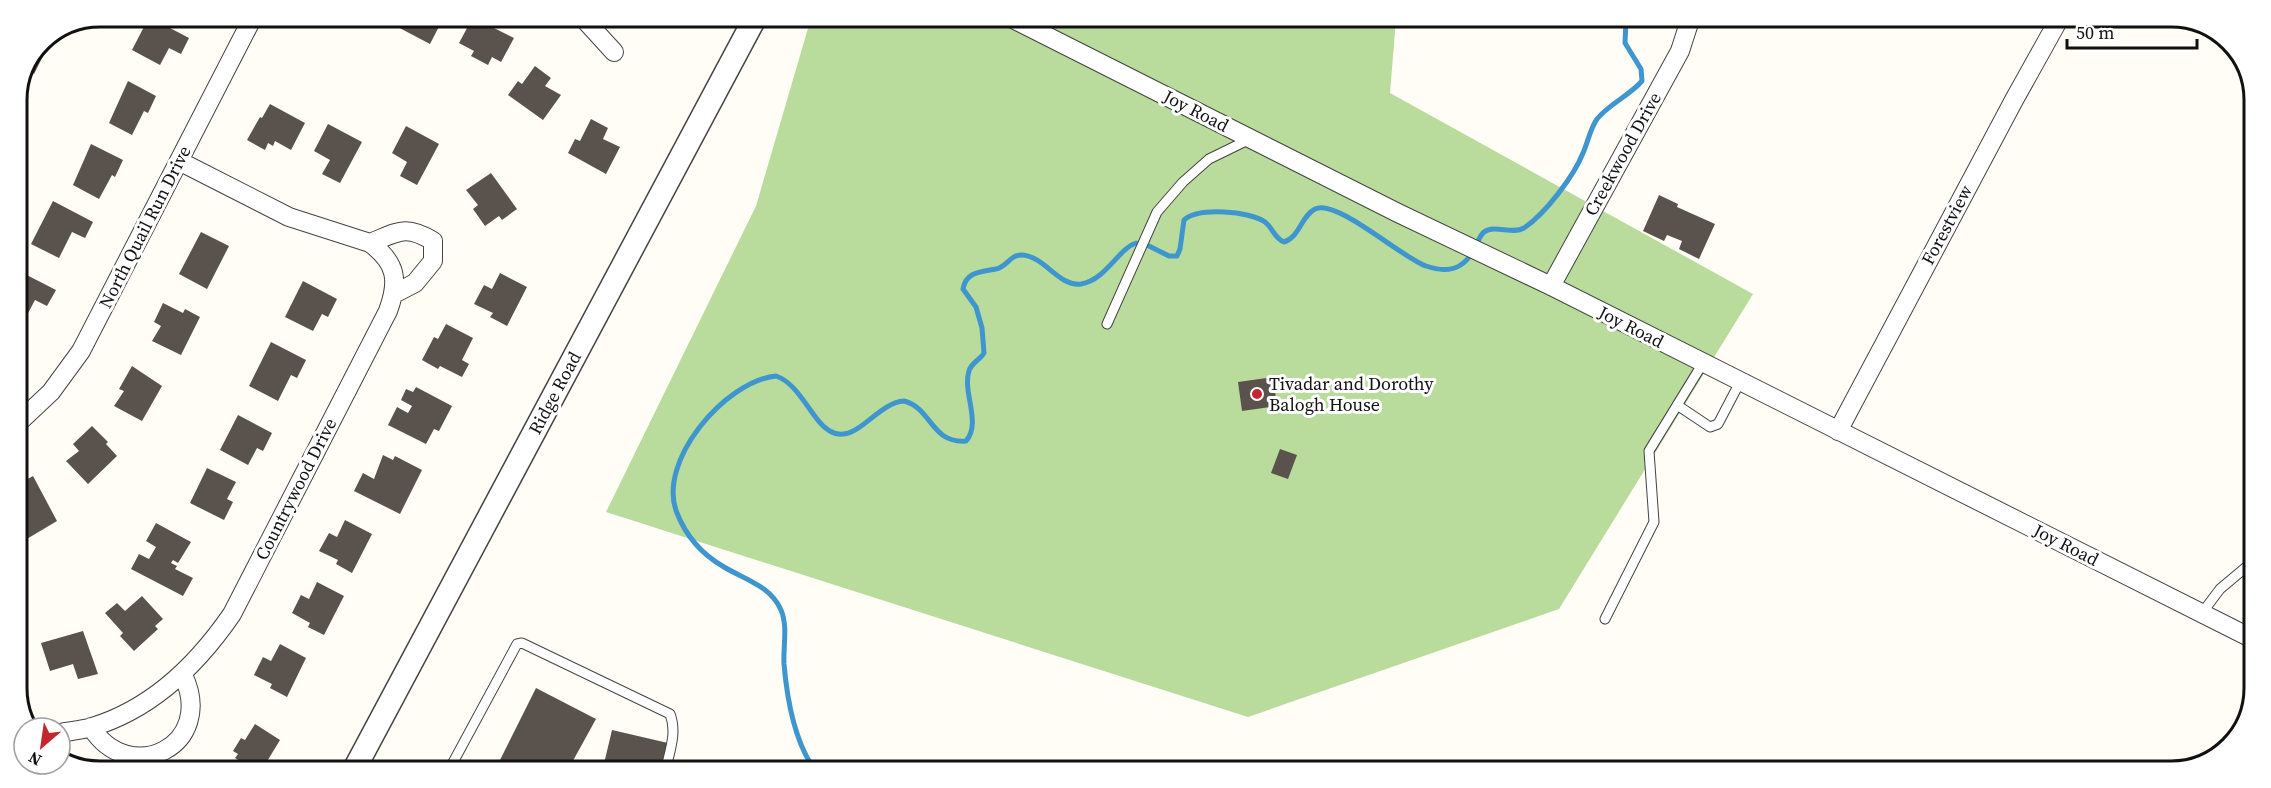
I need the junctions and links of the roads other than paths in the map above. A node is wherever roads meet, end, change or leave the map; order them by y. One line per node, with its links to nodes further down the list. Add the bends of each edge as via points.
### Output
1 (248, 27): 9 (street, North Quail Run Drive)
2 (591, 27): 7 (street)
3 (750, 27): 26 (street, Ridge Road)
4 (1029, 27): 8 (street, Joy Road)
5 (1688, 27): 11 (street, Creekwood Drive, via 1680,51)
6 (2055, 27): 18 (street, Forestview)
7 (614, 52)
8 (1250, 139): 11 (street, Joy Road); 13 (lane, via 1209,159 1182,182 1157,212)
9 (179, 161): 10 (street, via 289,218); 17 (street, North Quail Run Drive, via 81,351 51,392)
10 (370, 243): 12 (street, via 388,260 395,276); 12 (street, via 411,230 434,241 433,261 415,282)
11 (1551, 286): 14 (street, Joy Road)
12 (394, 294): 23 (street, Countrywood Drive, via 232,614 212,644)
13 (1107, 324)
14 (1703, 363): 15 (street, Joy Road); 16 (lane)
15 (1740, 382): 16 (lane, via 1718,424 1710,427); 18 (street, Joy Road)
16 (1677, 405): 21 (lane, via 1649,451 1654,522)
17 (27, 415)
18 (1838, 431): 20 (street, Joy Road)
19 (2244, 569): 20 (lane, via 2220,589)
20 (2202, 614): 22 (street, Joy Road)
21 (1605, 619)
22 (2244, 635)
23 (183, 675): 24 (street, Countrywood Drive, via 134,709); 24 (street, via 189,687 189,722 180,739 165,752 129,757 107,746)
24 (92, 727): 25 (street, Countrywood Drive)
25 (72, 731)
26 (359, 761)
27 (454, 761): 28 (lane, via 517,644 522,643 670,714 674,734)
28 (668, 761)

